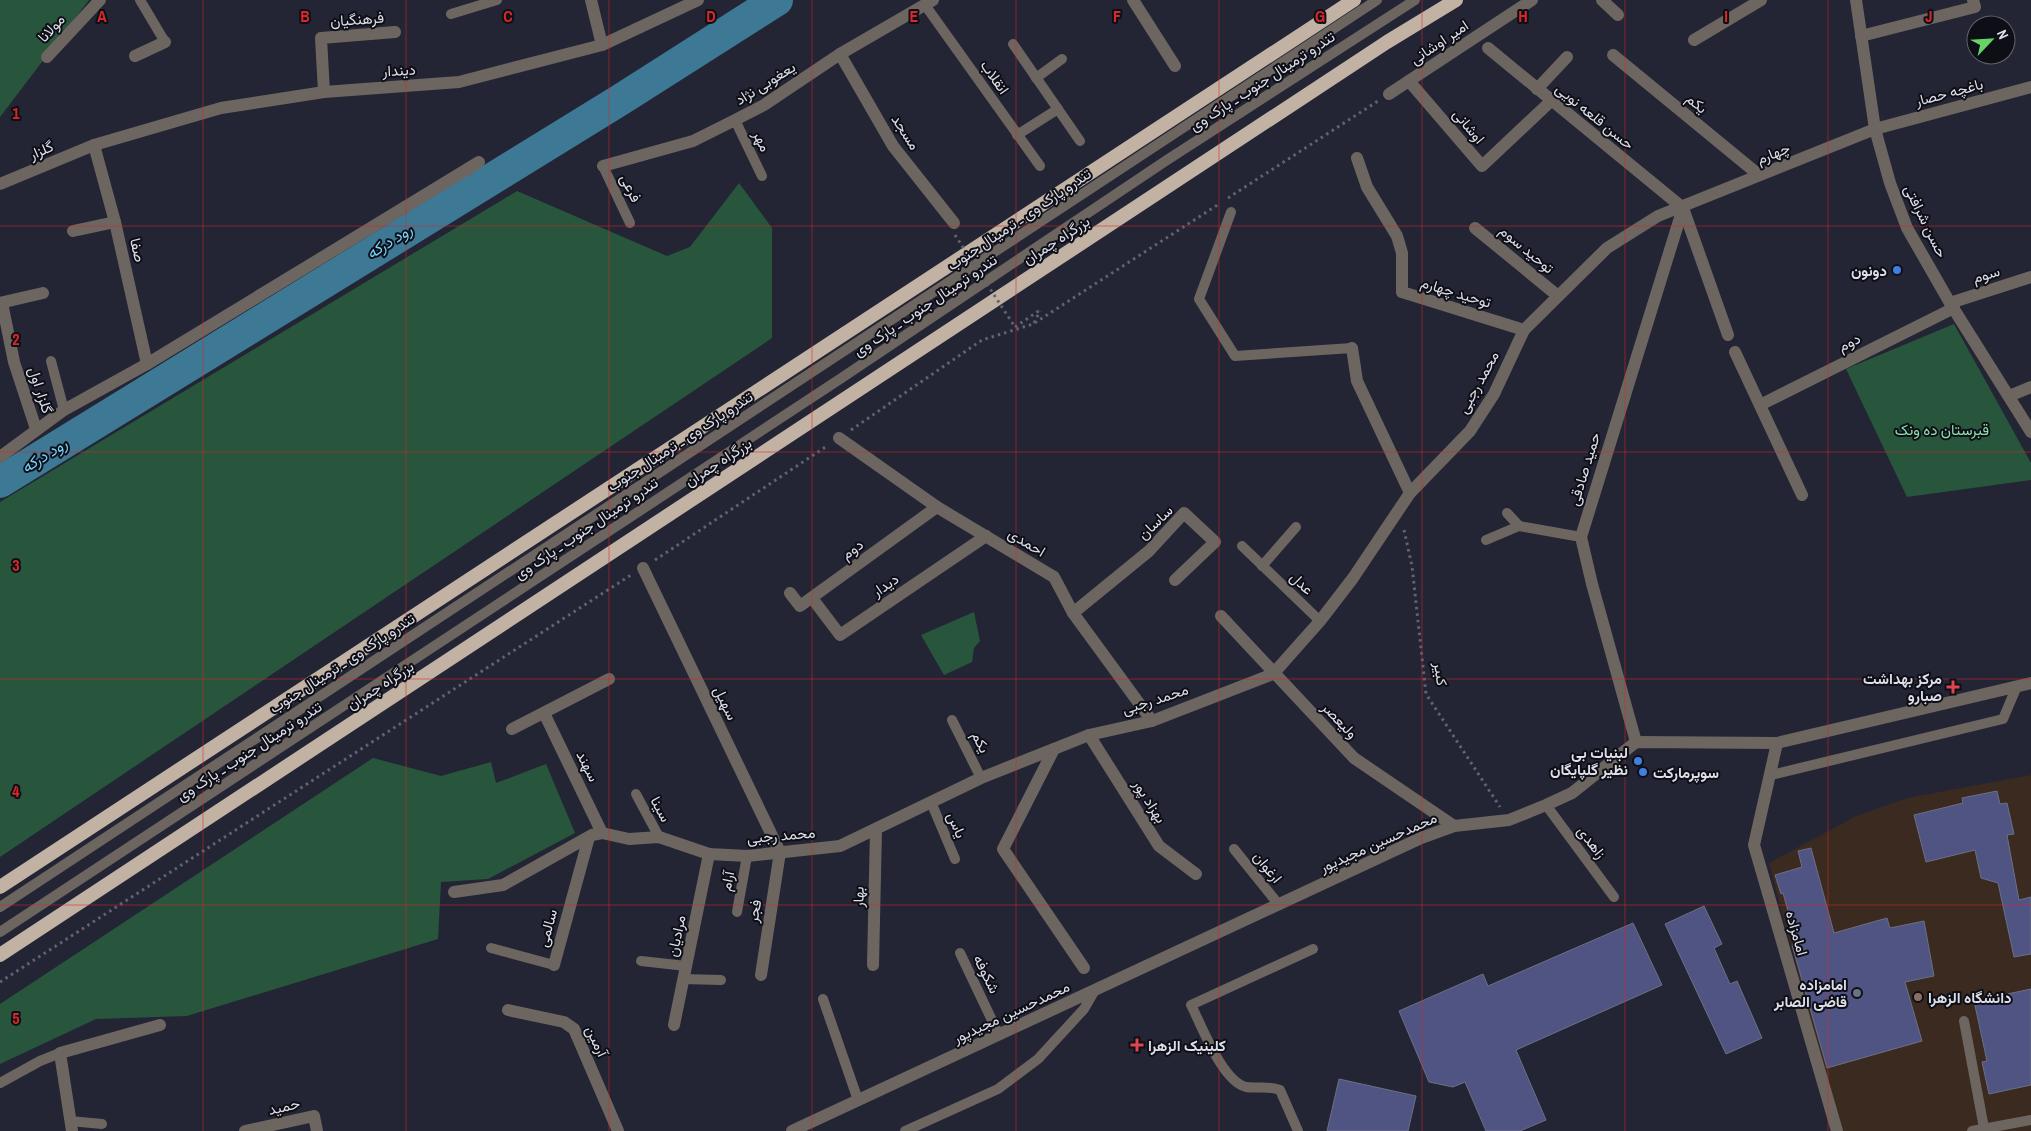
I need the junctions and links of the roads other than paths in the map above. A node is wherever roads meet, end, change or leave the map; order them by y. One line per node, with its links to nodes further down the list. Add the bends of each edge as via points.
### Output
1 (100, 0): 30 (street, مولانا)
2 (140, 0): 23 (lane)
3 (497, 0): 17 (lane)
4 (591, 0): 25 (street)
5 (698, 0): 25 (street, دیندار)
6 (1133, 0): 33 (street)
7 (1354, 0): 126 (highway)
8 (1376, 0): 130 (lane, تندرو پارک وی ـ ترمینال جنوب)
9 (1415, 0): 132 (lane, تندرو ترمینال جنوب ـ پارک وی, via 1167,160 865,363)
10 (1456, 0): 136 (highway, بزرگراه چمران, via 1387,42)
11 (1532, 0): 35 (street, امیر اوشانی)
12 (1602, 0): 19 (street)
13 (1761, 0): 22 (street)
14 (1856, 0): 21 (street, حسن شرافتی)
15 (1973, 0): 21 (street, via 1975,7)
16 (929, 2): 27 (street, یعغوبی نژاد); 44 (lane, انقلاب)
17 (468, 4): 18 (lane)
18 (451, 14)
19 (1618, 15)
20 (395, 32): 38 (street, فرهنگیان, via 321,38)
21 (1861, 36): 43 (street, حسن شرافتی)
22 (1694, 40)
23 (165, 42): 29 (street)
24 (1012, 44): 34 (lane)
25 (602, 45): 38 (street, دیندار, via 459,82)
26 (1488, 48): 37 (street, حسن قلعه نویی)
27 (840, 54): 42 (street, یعغوبی نژاد, via 764,105); 59 (street, مسجد, via 893,146)
28 (1613, 55): 51 (street, یکم)
29 (136, 56)
30 (47, 57)
31 (1568, 57): 37 (street)
32 (1062, 59): 34 (lane)
33 (1175, 66)
34 (1036, 78): 41 (lane)
35 (1409, 81): 39 (street, امیر اوشانی); 40 (street, اوشانی, via 1482,166)
36 (2031, 87): 43 (street, باغچه حصار)
37 (1537, 89): 40 (street, حسن قلعه نویی)
38 (324, 92): 46 (street, دیندار, via 221,108)
39 (1390, 94)
40 (1550, 101): 54 (street, حسن قلعه نویی)
41 (1058, 109): 44 (lane); 45 (lane)
42 (735, 120): 49 (street, یعغوبی نژاد, via 693,142); 52 (lane, مهر)
43 (1875, 129): 51 (street, چهارم); 65 (street, حسن شرافتی, via 1907,228)
44 (1017, 135): 50 (lane, انقلاب)
45 (1080, 141)
46 (94, 145): 53 (street, گلزار); 56 (street, صفا)
47 (1357, 158): 66 (street, توحید چهارم, via 1367,187 1397,236 1402,253 1402,292)
48 (478, 162): 71 (street)
49 (603, 166): 57 (lane, فرعی)
50 (1040, 166)
51 (1759, 175): 54 (street, چهارم)
52 (762, 176)
53 (0, 184)
54 (1683, 208): 63 (street, محمد رجبی, via 1658,216 1607,248); 67 (street); 87 (street, حمید صادقی)
55 (1231, 212): 68 (lane, via 1199,299 1235,356)
56 (115, 222): 60 (street); 71 (street, صفا)
57 (630, 223)
58 (1475, 228): 63 (street, توحید سوم)
59 (954, 229)
60 (73, 231)
61 (2031, 277): 65 (street, سوم)
62 (43, 293): 64 (street, گلزار اول)
63 (1558, 296): 66 (street, محمد رجبی)
64 (1, 303): 76 (street, گلزار اول, via 14,362)
65 (1952, 305): 73 (street, حسن شرافتی); 74 (street, دوم)
66 (1524, 330): 80 (street, محمد رجبی, via 1494,394 1470,430)
67 (1728, 335)
68 (1352, 348): 80 (street, via 1358,380)
69 (1735, 352): 74 (street)
70 (52, 361): 75 (lane)
71 (147, 364): 75 (street)
72 (2031, 388): 73 (street)
73 (2009, 396): 77 (street, حسن شرافتی)
74 (1760, 405): 81 (street)
75 (64, 410): 76 (street)
76 (36, 429): 79 (street)
77 (2031, 432)
78 (839, 438): 82 (street, احمدی)
79 (0, 457)
80 (1410, 493): 97 (street, محمد رجبی)
81 (1802, 495)
82 (937, 507): 86 (street, احمدی); 94 (street, دوم)
83 (1507, 513): 84 (lane)
84 (1519, 526): 87 (lane); 88 (lane)
85 (1296, 527): 90 (lane)
86 (986, 536): 94 (street, دیدار, via 840,635); 95 (street, احمدی, via 1054,577)
87 (1582, 537): 107 (street, حمید صادقی)
88 (1486, 540)
89 (1242, 546): 90 (lane, عدل)
90 (1262, 566): 97 (lane, عدل)
91 (643, 568): 121 (street, سهیل)
92 (1175, 580): 95 (street, ساسان, via 1215,542 1184,513 1149,551)
93 (790, 593): 94 (street, via 800,606)
94 (812, 598)
95 (1073, 613): 104 (street, احمدی)
96 (1221, 616): 98 (street, ولیعصر)
97 (1320, 621): 98 (street, محمد رجبی)
98 (1273, 674): 104 (street, محمد رجبی); 115 (street, ولیعصر, via 1354,758)
99 (610, 679): 102 (street)
100 (2031, 683): 101 (street)
101 (2017, 686): 108 (street); 110 (lane, via 2003,719)
102 (544, 713): 105 (street); 117 (street, سهند)
103 (952, 720): 111 (lane, یکم)
104 (1152, 720): 106 (street, محمد رجبی)
105 (512, 729)
106 (1089, 735): 109 (street, محمد رجبی); 125 (street, بهزاد پور, via 1159,846)
107 (1636, 742): 108 (street); 114 (street, محمدحسین مجیدپور, via 1572,793)
108 (1777, 743): 110 (street, امامزاده)
109 (1054, 749): 111 (street, محمد رجبی); 140 (street, via 1003,849)
110 (1771, 775): 164 (street, امامزاده, via 1754,845)
111 (981, 778): 113 (street, محمد رجبی)
112 (636, 794): 119 (lane, سینا)
113 (931, 802): 116 (street, محمد رجبی); 124 (lane, یاس)
114 (1546, 805): 115 (street, محمدحسین مجیدپور, via 1509,820); 128 (lane, زاهدی)
115 (1454, 826): 129 (street, محمدحسین مجیدپور, via 1421,838)
116 (876, 830): 121 (street, محمد رجبی, via 840,846); 139 (street, بهار)
117 (602, 833): 118 (street, محمد رجبی); 119 (street, محمد رجبی, via 629,839)
118 (589, 836): 127 (street, محمد رجبی, via 503,885); 138 (street, سالمی)
119 (659, 837): 122 (street, محمد رجبی)
120 (1234, 849): 129 (lane, ارغوان)
121 (780, 852): 123 (street, محمد رجبی); 142 (street, فجر)
122 (709, 854): 123 (street, محمد رجبی); 141 (street, مرادیان)
123 (748, 856): 131 (lane, آرام)
124 (955, 859)
125 (1196, 874)
126 (0, 887)
127 (454, 892)
128 (1614, 897)
129 (1279, 905): 144 (street, محمدحسین مجیدپور)
130 (0, 907)
131 (737, 912)
132 (0, 932)
133 (491, 948): 138 (lane, سالمی)
134 (1313, 949): 163 (lane, via 1192,1005 1228,1076 1245,1087 1268,1086 1280,1090)
135 (960, 953): 150 (lane, شکوفه)
136 (0, 955)
137 (641, 961): 141 (lane)
138 (554, 965)
139 (873, 965)
140 (1084, 968)
141 (684, 973): 143 (lane); 149 (street, مرادیان)
142 (760, 975)
143 (721, 980)
144 (1095, 990): 150 (street, محمدحسین مجیدپور); 162 (lane, via 1084,1009 1038,1059 998,1089)
145 (823, 999): 153 (lane)
146 (508, 1010): 160 (street, آرمین, via 564,1022 574,1029)
147 (1964, 1021): 157 (lane)
148 (160, 1025): 151 (street)
149 (674, 1025)
150 (1000, 1035): 153 (street, محمدحسین مجیدپور)
151 (60, 1053): 152 (lane, via 40,1060); 156 (street)
152 (0, 1083)
153 (858, 1100): 161 (street, محمدحسین مجیدپور)
154 (2031, 1120): 157 (lane)
155 (102, 1124): 156 (lane)
156 (71, 1126)
157 (1984, 1128): 165 (lane)
158 (245, 1131): 159 (street, حمید, via 314,1116)
159 (317, 1131)
160 (618, 1131)
161 (792, 1131)
162 (905, 1131)
163 (1298, 1131)
164 (1837, 1131)
165 (1972, 1131)

